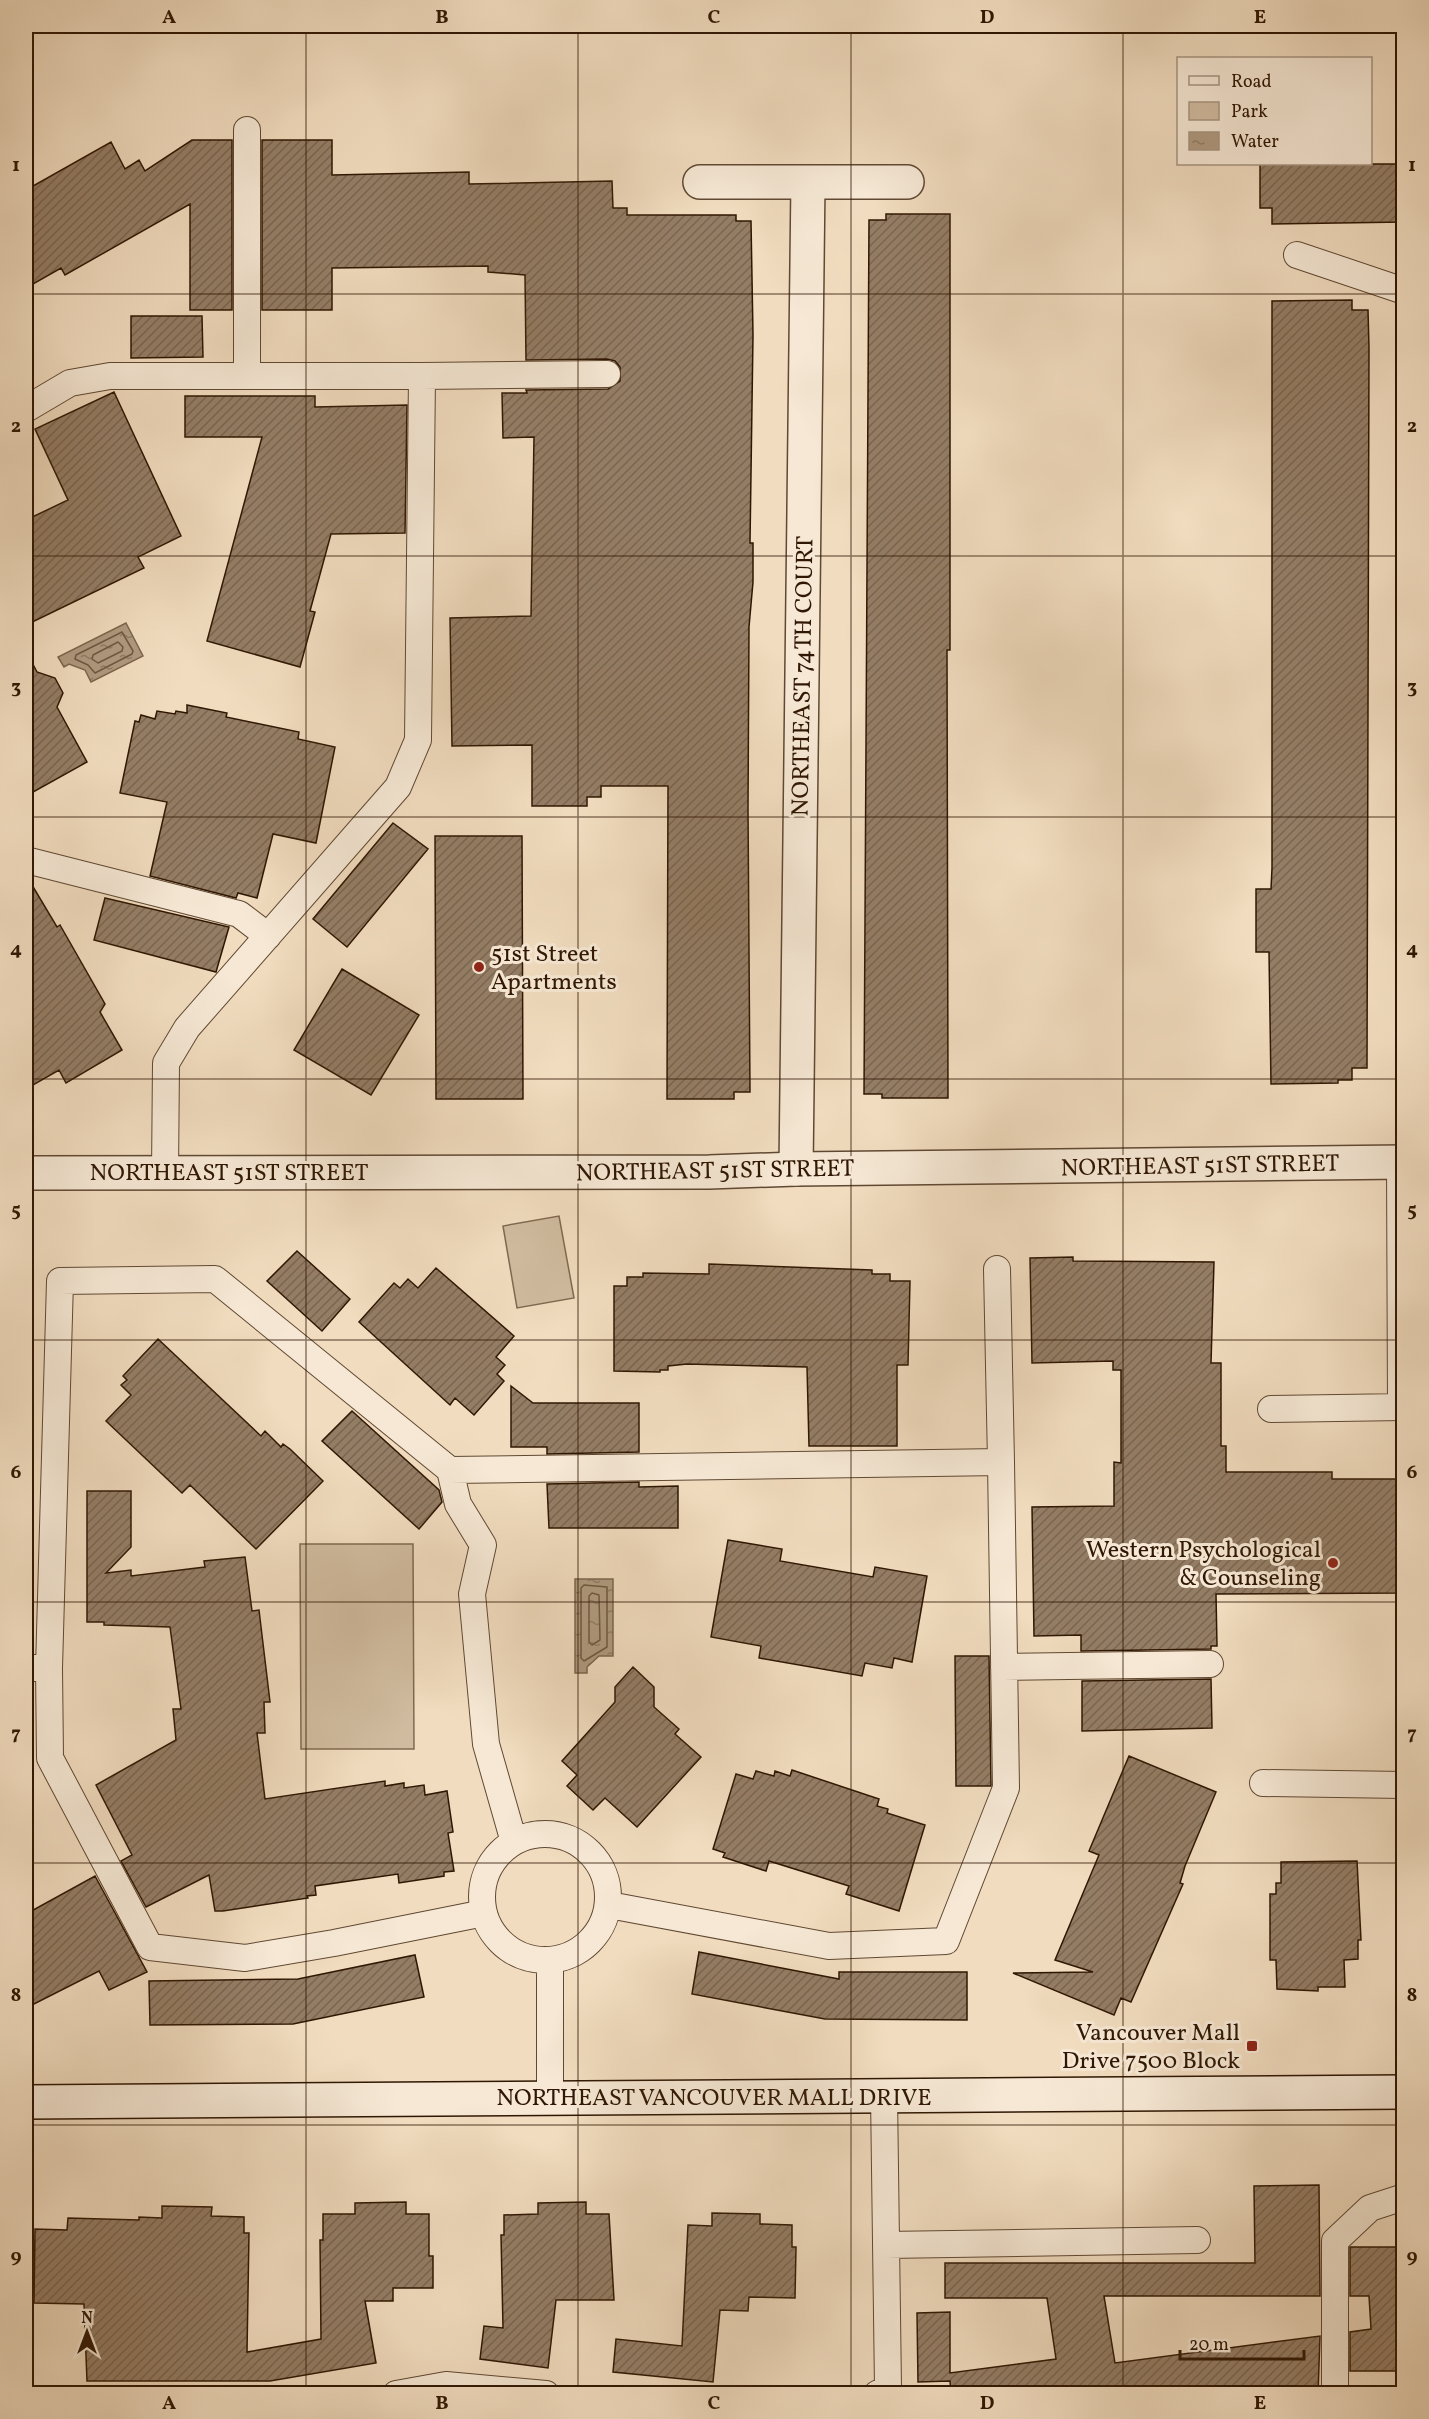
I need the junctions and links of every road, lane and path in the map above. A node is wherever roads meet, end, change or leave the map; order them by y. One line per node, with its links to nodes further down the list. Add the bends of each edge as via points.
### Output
1 (247, 130): 8 (lane)
2 (700, 182): 3 (street)
3 (808, 182): 4 (street); 14 (street, NORTHEAST 74TH COURT)
4 (907, 182)
5 (1297, 255): 6 (lane)
6 (1404, 291)
7 (607, 374): 9 (lane)
8 (247, 376): 9 (lane); 10 (lane, via 110,376 70,383)
9 (422, 376): 12 (lane, via 418,740 398,787)
10 (26, 409)
11 (26, 860): 12 (lane, via 239,914)
12 (268, 936): 16 (lane, via 188,1028 166,1064)
13 (1402, 1162): 14 (street, NORTHEAST 51ST STREET); 18 (lane)
14 (796, 1169): 16 (street, NORTHEAST 51ST STREET)
15 (26, 1173): 16 (street, NORTHEAST 51ST STREET)
16 (165, 1173)
17 (997, 1269): 20 (lane)
18 (1402, 1407): 19 (lane)
19 (1271, 1409)
20 (1001, 1462): 21 (lane); 23 (lane)
21 (450, 1470): 24 (lane, via 215,1280 60,1281); 27 (lane, via 458,1504 483,1545 472,1594 486,1744)
22 (1210, 1664): 23 (lane)
23 (1004, 1667): 28 (lane, via 1006,1788 946,1941 829,1946)
24 (37, 1668): 29 (lane, via 50,1758 150,1947 245,1958)
25 (1263, 1783): 26 (lane)
26 (1404, 1785)
27 (514, 1842): 28 (lane, via 544,1834 582,1845 603,1870); 29 (lane, via 501,1852 488,1871 483,1886)
28 (609, 1905): 30 (lane, via 590,1943 570,1956)
29 (484, 1913): 30 (lane, via 492,1932 509,1949 530,1959)
30 (550, 1960): 33 (lane)
31 (1404, 2092): 32 (street, NORTHEAST VANCOUVER MALL DRIVE)
32 (884, 2095): 33 (street, NORTHEAST VANCOUVER MALL DRIVE); 37 (lane)
33 (550, 2098): 34 (street, NORTHEAST VANCOUVER MALL DRIVE)
34 (26, 2102)
35 (1404, 2197): 42 (lane, via 1370,2208 1335,2241)
36 (1197, 2240): 37 (lane)
37 (886, 2245): 41 (lane, via 888,2388)
38 (518, 2392): 39 (lane, via 446,2385); 40 (lane)
39 (396, 2394)
40 (546, 2394)
41 (877, 2394)
42 (1335, 2394)

